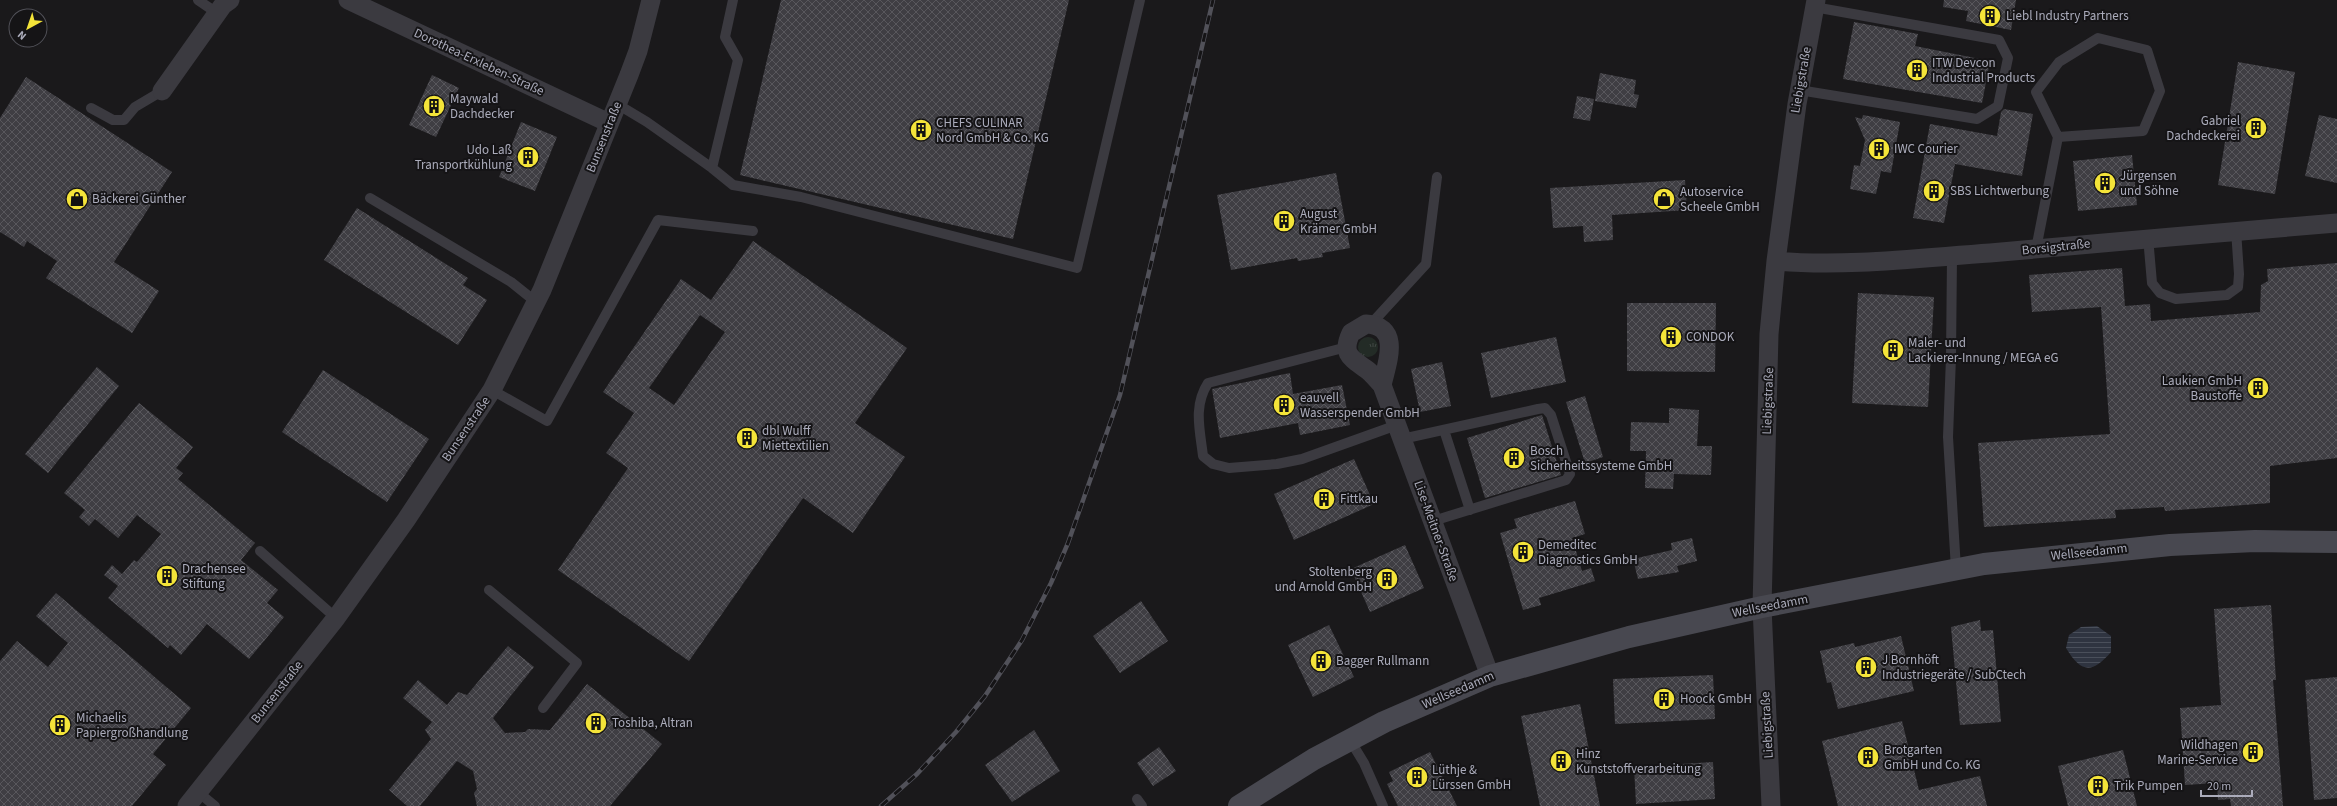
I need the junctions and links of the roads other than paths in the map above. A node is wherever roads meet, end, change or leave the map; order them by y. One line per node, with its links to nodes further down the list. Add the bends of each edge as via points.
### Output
1 (200, 0): 8 (lane)
2 (230, 0): 8 (street)
3 (348, 0): 13 (street, Dorothea-Erxleben-Straße)
4 (651, 0): 11 (street, Bunsenstraße, via 638,51)
5 (733, 0): 15 (lane, via 725,37 738,60)
6 (1140, 0): 15 (lane, via 1077,268 801,197 733,185)
7 (1815, 4): 10 (street, Liebigstraße); 10 (lane, via 1999,40 2008,58 1998,106 1977,119)
8 (217, 13): 9 (street)
9 (162, 90): 12 (lane, via 135,107 124,120 112,120)
10 (1799, 90): 24 (street, Liebigstraße)
11 (617, 104): 13 (street, Bunsenstraße); 15 (lane, via 648,122)
12 (91, 108)
13 (609, 123): 25 (street, Bunsenstraße)
14 (2058, 137): 14 (lane, via 2143,131 2160,91 2147,50 2098,38 2059,62 2036,92); 22 (lane)
15 (712, 168)
16 (1437, 177): 26 (lane, via 1426,264)
17 (370, 198): 25 (lane, via 511,282)
18 (2337, 223): 19 (street, Borsigstraße)
19 (2236, 230): 21 (street, Borsigstraße); 21 (lane, via 2238,287 2227,295 2220,296 2176,299 2160,293 2152,283)
20 (753, 231): 29 (lane, via 658,220 547,421)
21 (2148, 237): 22 (street, Borsigstraße)
22 (2036, 249): 23 (street, Borsigstraße)
23 (1952, 256): 24 (street, Borsigstraße, via 1814,264); 36 (lane, via 1948,437)
24 (1776, 261): 38 (street, Liebigstraße, via 1769,334)
25 (536, 302): 29 (street, Bunsenstraße)
26 (1371, 324): 27 (street, via 1366,324 1351,333); 28 (street, via 1380,327 1388,335 1390,346)
27 (1347, 347): 28 (street, Lise-Meitner-Straße, via 1350,358); 31 (lane, via 1208,383 1201,394 1198,416 1203,456 1213,464 1229,468 1277,464)
28 (1382, 385): 31 (street, Lise-Meitner-Straße)
29 (492, 390): 39 (street, Bunsenstraße, via 406,520)
30 (1444, 430): 31 (lane); 32 (lane); 32 (lane, via 1545,408 1554,422 1570,474 1566,480)
31 (1400, 432): 33 (street, Lise-Meitner-Straße)
32 (1470, 510): 33 (lane)
33 (1433, 522): 40 (street, Lise-Meitner-Straße)
34 (2337, 542): 36 (main road, Wellseedamm, via 2255,541 2170,545)
35 (260, 551): 39 (lane)
36 (1956, 569): 38 (main road, Wellseedamm)
37 (489, 590): 41 (lane, via 577,663)
38 (1762, 607): 40 (main road, Wellseedamm, via 1629,637); 47 (street, Liebigstraße)
39 (336, 618): 43 (street, Bunsenstraße)
40 (1490, 676): 42 (main road, Wellseedamm, via 1384,722)
41 (543, 708)
42 (1350, 740): 45 (main road, Wellseedamm, via 1314,759); 46 (lane, via 1364,763)
43 (192, 799): 44 (lane)
44 (215, 806)
45 (1239, 806)
46 (1383, 806)
47 (1771, 806)

